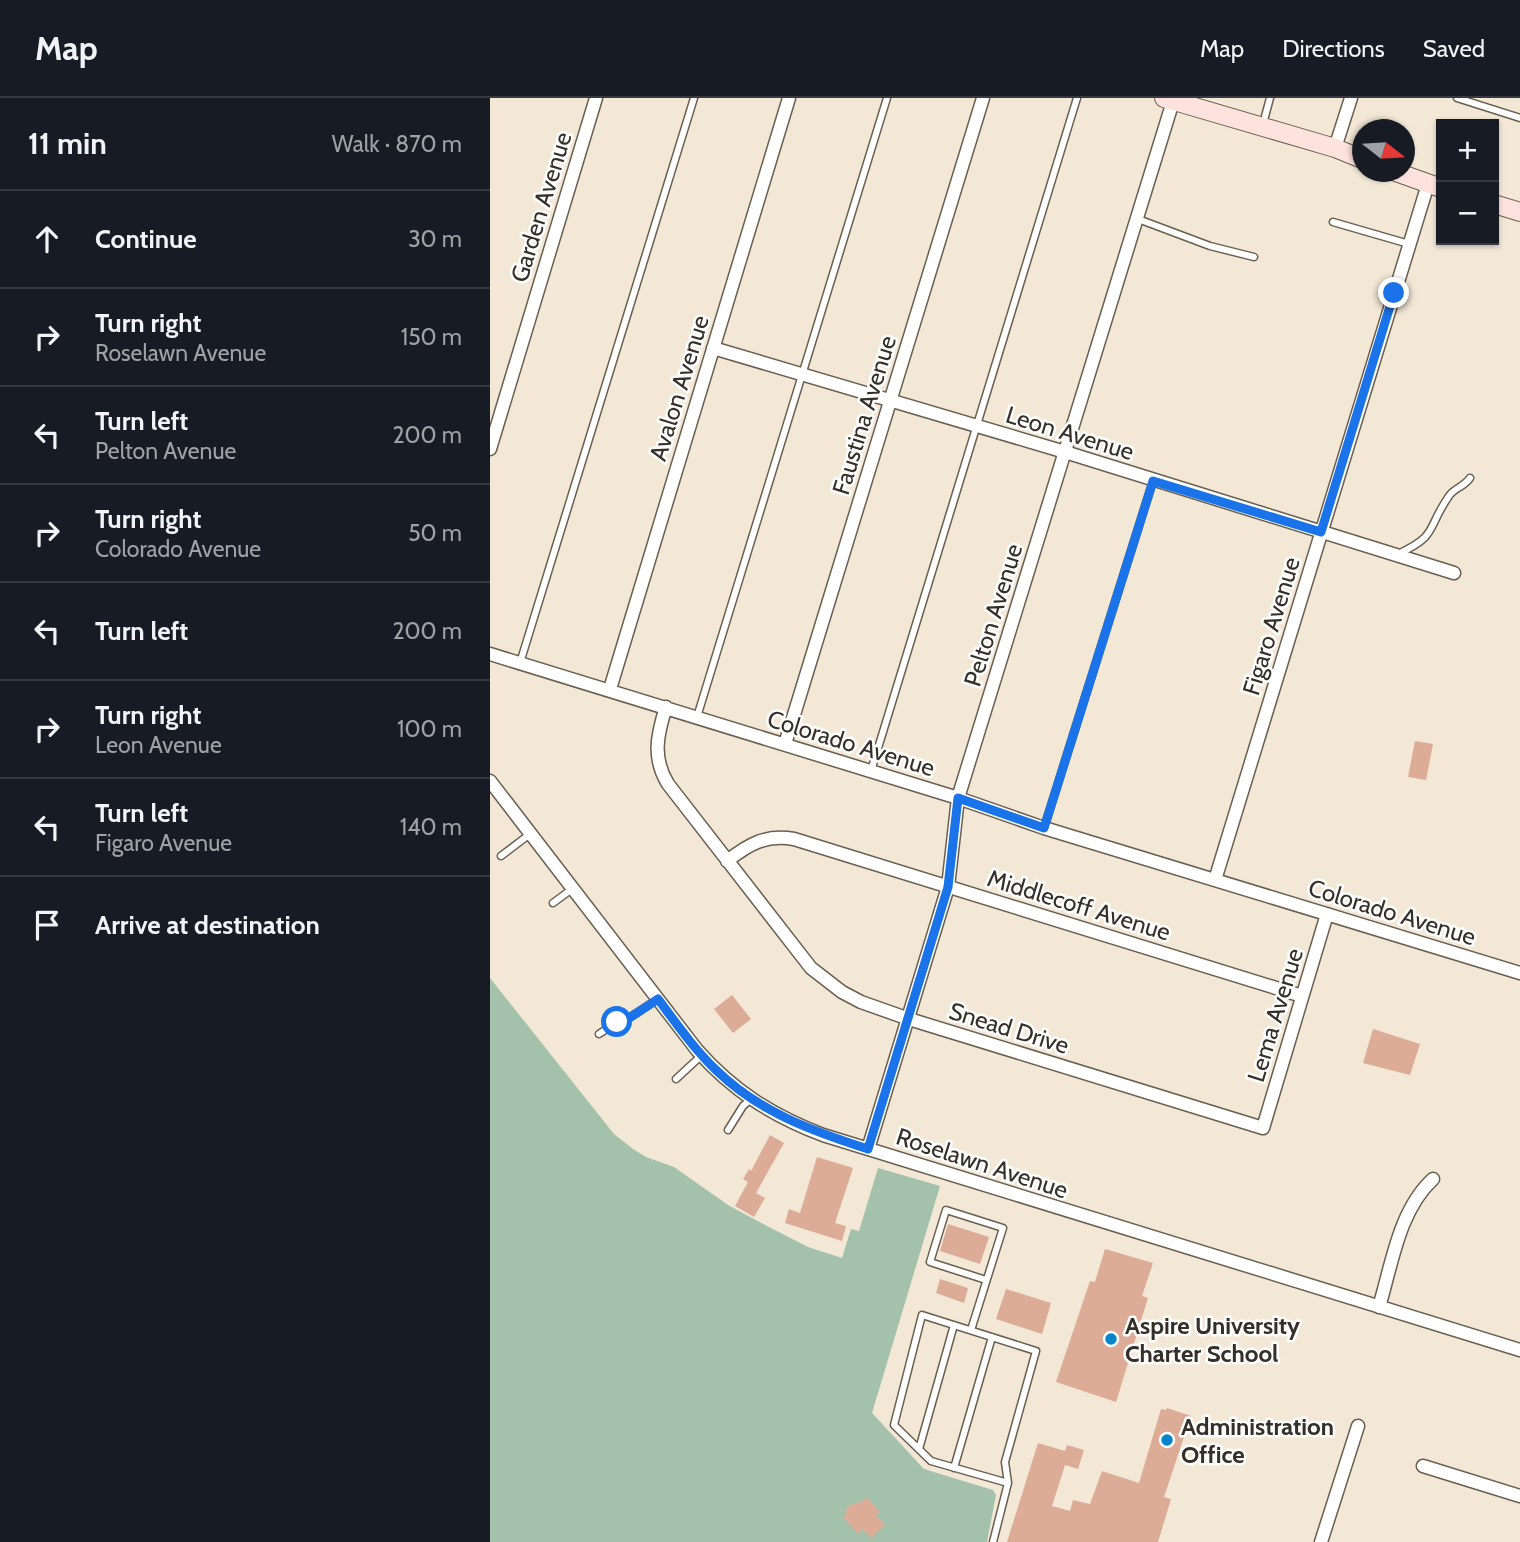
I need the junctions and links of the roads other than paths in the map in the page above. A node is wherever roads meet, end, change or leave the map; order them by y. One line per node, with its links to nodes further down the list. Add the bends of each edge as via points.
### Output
1 (596, 98): 27 (street, Garden Avenue)
2 (694, 98): 35 (lane)
3 (789, 98): 23 (street, Avalon Avenue)
4 (887, 98): 24 (lane)
5 (983, 98): 25 (street, Faustina Avenue)
6 (1077, 98): 26 (lane)
7 (1270, 98): 12 (lane)
8 (1351, 98): 13 (street)
9 (1457, 98): 11 (lane)
10 (1170, 99): 12 (street); 19 (street, Pelton Avenue)
11 (1520, 118)
12 (1262, 126): 13 (street)
13 (1335, 148): 14 (street)
14 (1352, 155)
15 (1415, 179): 16 (street)
16 (1434, 186): 21 (street, Figaro Avenue)
17 (1499, 206): 18 (street)
18 (1520, 212)
19 (1138, 219): 22 (lane); 28 (street, Pelton Avenue)
20 (1333, 222): 21 (lane)
21 (1409, 244): 31 (street, Figaro Avenue)
22 (1254, 257)
23 (713, 348): 24 (street, Leon Avenue); 36 (street, Avalon Avenue)
24 (803, 374): 25 (street, Leon Avenue); 38 (lane)
25 (891, 401): 26 (street, Leon Avenue); 39 (street, Faustina Avenue)
26 (978, 427): 28 (street, Leon Avenue); 40 (lane)
27 (490, 449)
28 (1065, 452): 30 (street, Leon Avenue); 42 (street, Pelton Avenue)
29 (1470, 478): 32 (lane, via 1451,493 1429,536)
30 (1153, 481): 31 (street, Leon Avenue); 43 (lane)
31 (1321, 532): 32 (street, Leon Avenue); 47 (street, Figaro Avenue)
32 (1396, 555): 33 (street, Leon Avenue)
33 (1454, 573)
34 (490, 654): 35 (street, Colorado Avenue)
35 (520, 663): 36 (street, Colorado Avenue)
36 (610, 689): 37 (street, Colorado Avenue)
37 (666, 707): 38 (street, Colorado Avenue); 46 (street, Snead Drive, via 657,750 661,772)
38 (697, 717): 39 (street, Colorado Avenue)
39 (785, 744): 40 (street, Colorado Avenue)
40 (870, 771): 42 (street, Colorado Avenue)
41 (490, 781): 44 (street, Roselawn Avenue)
42 (958, 798): 43 (street, Colorado Avenue); 48 (street, Pelton Avenue)
43 (1044, 828): 47 (street, Colorado Avenue)
44 (530, 834): 45 (lane); 49 (street, Roselawn Avenue)
45 (501, 856)
46 (727, 861): 48 (street, Middlecoff Avenue, via 747,845 784,837); 55 (street, Snead Drive, via 799,954 825,980 860,1002)
47 (1215, 880): 51 (street, Colorado Avenue)
48 (948, 887): 53 (street, Middlecoff Avenue); 55 (street, Pelton Avenue)
49 (572, 889): 50 (lane); 54 (street, Roselawn Avenue)
50 (553, 903)
51 (1327, 914): 52 (street, Colorado Avenue); 53 (street, Lema Avenue)
52 (1520, 973)
53 (1303, 996): 60 (street, Lema Avenue)
54 (658, 999): 56 (lane); 57 (street, Roselawn Avenue)
55 (909, 1019): 60 (street, Snead Drive); 62 (street, Pelton Avenue)
56 (599, 1034)
57 (702, 1055): 58 (lane); 59 (street, Roselawn Avenue)
58 (676, 1079)
59 (751, 1099): 61 (lane); 62 (street, Roselawn Avenue, via 796,1124)
60 (1263, 1128)
61 (728, 1130)
62 (868, 1149): 65 (street, Roselawn Avenue)
63 (1433, 1179): 65 (street, via 1406,1217)
64 (986, 1280): 64 (lane, via 1003,1227 946,1210 930,1262); 67 (lane)
65 (1379, 1307): 69 (street, Roselawn Avenue)
66 (954, 1325): 67 (lane); 71 (lane); 71 (lane, via 922,1315 894,1424)
67 (971, 1330): 68 (lane)
68 (992, 1337): 73 (lane); 74 (lane, via 1036,1351 1005,1462)
69 (1520, 1350)
70 (1358, 1426): 77 (street)
71 (919, 1449): 73 (lane, via 931,1461)
72 (1423, 1466): 75 (street)
73 (954, 1468): 74 (lane)
74 (1008, 1483): 76 (lane)
75 (1520, 1496)
76 (993, 1542)
77 (1321, 1542)

